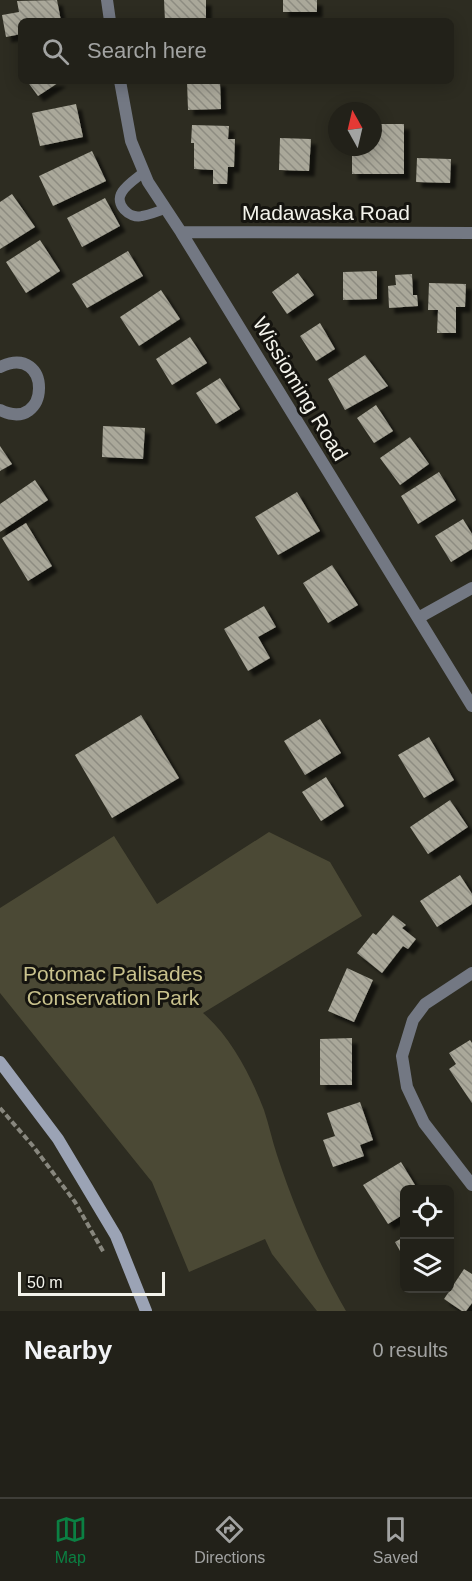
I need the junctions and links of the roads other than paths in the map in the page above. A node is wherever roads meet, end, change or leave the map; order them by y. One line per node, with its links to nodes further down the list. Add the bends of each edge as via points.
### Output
1 (107, 0): 2 (street)
2 (110, 18)
3 (121, 84): 4 (street, Wissioming Road, via 131,141)
4 (144, 172): 5 (street, Wissioming Road); 5 (lane, via 121,193 124,210 140,217)
5 (165, 208): 6 (street, Wissioming Road)
6 (181, 232): 7 (street, Madawaska Road); 11 (street, Wissioming Road)
7 (472, 233)
8 (0, 366): 9 (street, via 24,364 37,375 40,391 27,411 10,414)
9 (0, 410)
10 (472, 588): 11 (street)
11 (417, 618): 12 (street, Wissioming Road)
12 (472, 706)
13 (472, 973): 15 (street, via 425,1004 413,1020 402,1056 407,1087 424,1123)
14 (0, 1062): 16 (main road, via 58,1139 116,1236)
15 (472, 1185)
16 (146, 1311)

